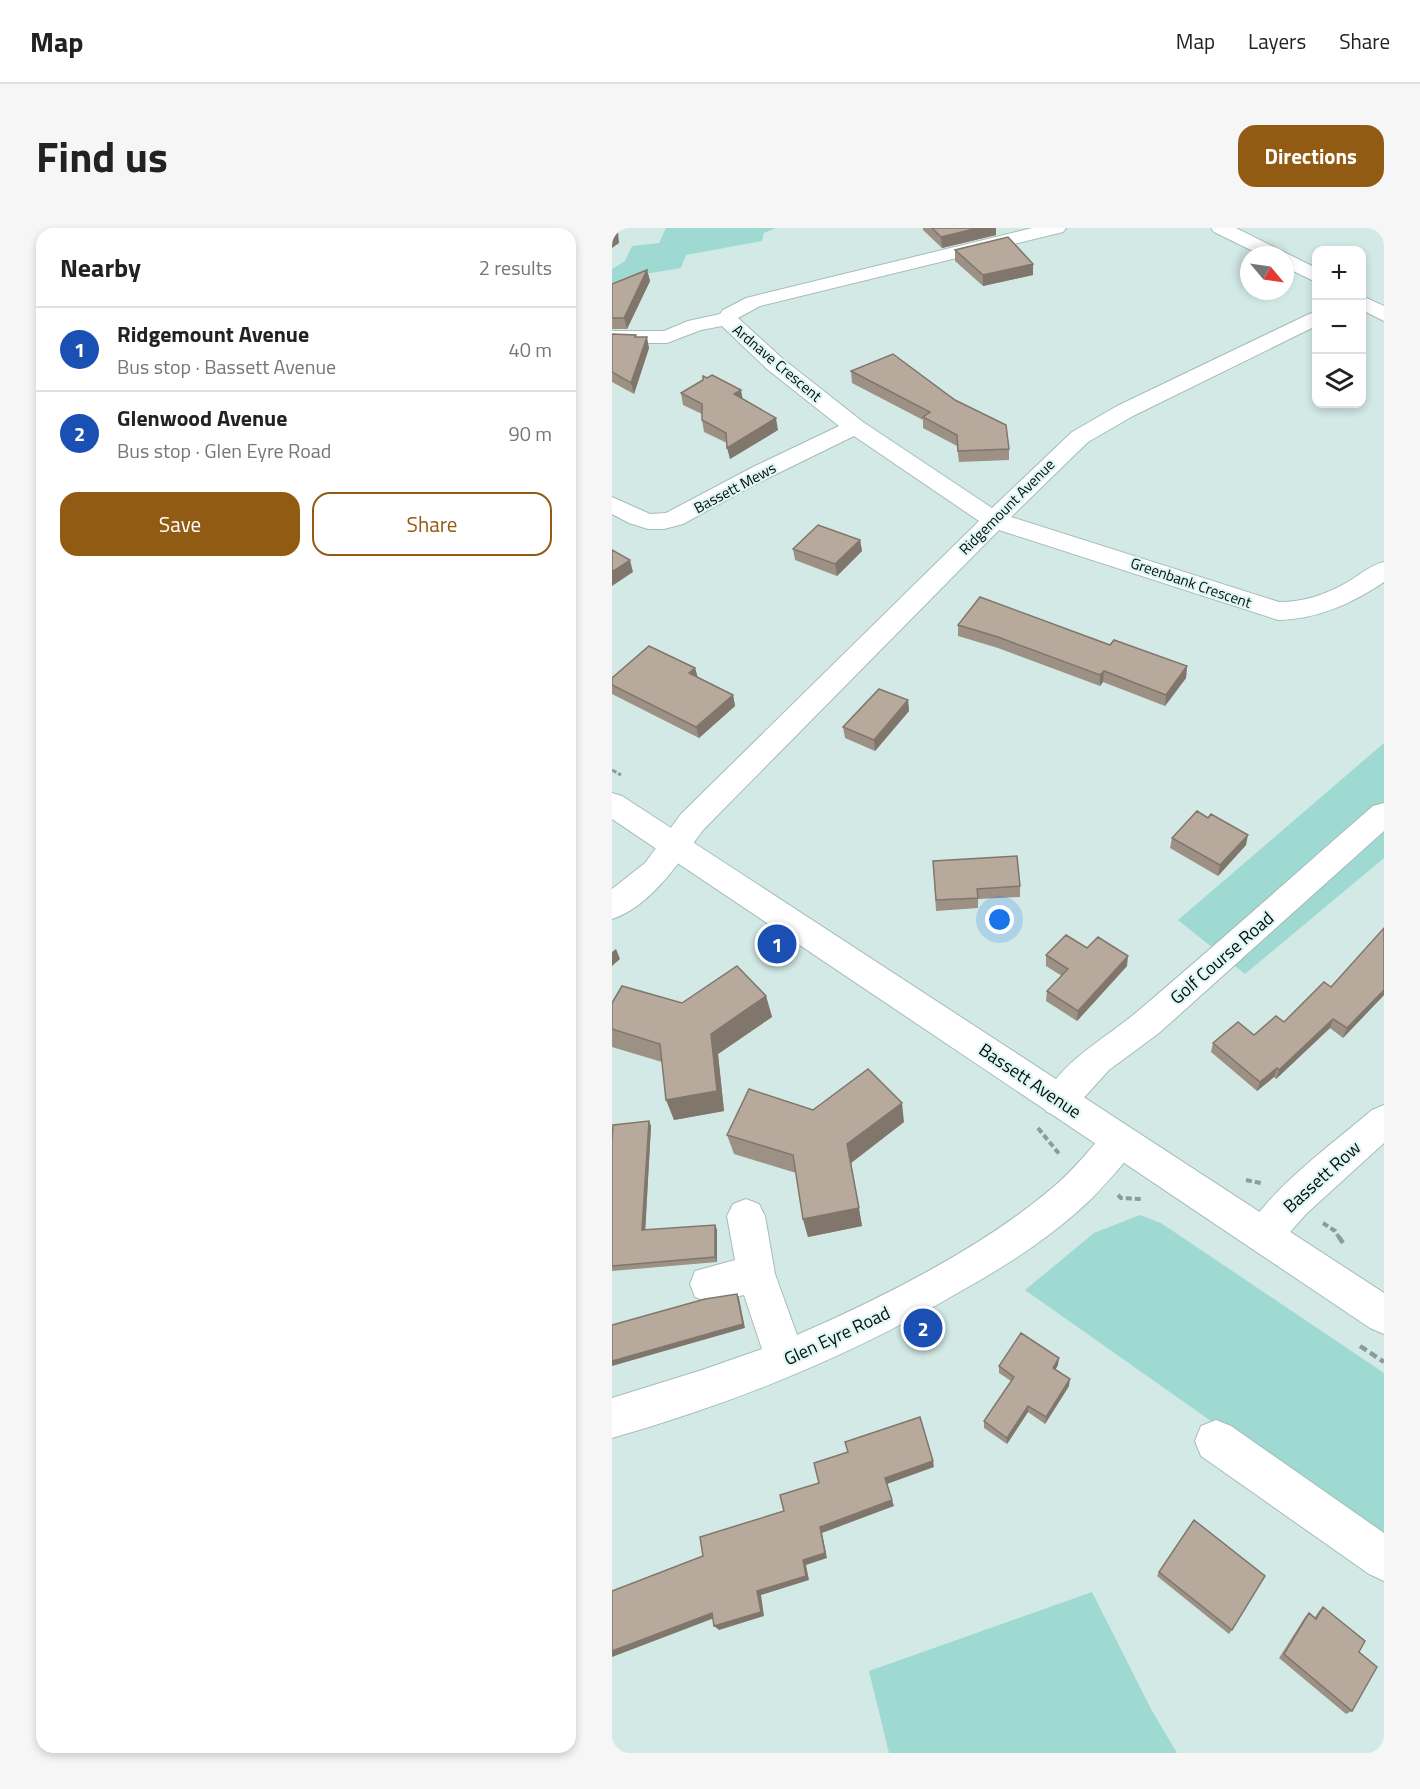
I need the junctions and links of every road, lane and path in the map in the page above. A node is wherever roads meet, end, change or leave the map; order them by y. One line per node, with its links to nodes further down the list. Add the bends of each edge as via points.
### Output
1 (1056, 228): 8 (street, Ardnave Crescent, via 753,302)
2 (1221, 228): 3 (street)
3 (1258, 246)
4 (1294, 264): 5 (street)
5 (1312, 273)
6 (1366, 304): 7 (street)
7 (1384, 315)
8 (727, 319): 10 (street, via 695,325 670,341); 11 (street, Ardnave Crescent, via 775,364)
9 (1312, 320): 13 (street, Ridgemount Avenue, via 1125,411 1080,437)
10 (612, 337)
11 (855, 427): 12 (street, Bassett Mews, via 687,513 665,520 640,520); 13 (street, Ardnave Crescent)
12 (612, 504)
13 (994, 520): 14 (street, Greenbank Crescent, via 1278,611 1299,612 1326,604 1349,594); 17 (street, Ridgemount Avenue, via 692,822)
14 (1384, 570)
15 (612, 804): 17 (street, Bassett Avenue)
16 (1384, 814): 19 (street, Golf Course Road, via 1147,1023 1097,1060)
17 (676, 846): 18 (street); 19 (street, Bassett Avenue)
18 (616, 915)
19 (1059, 1101): 21 (street, Bassett Avenue)
20 (1384, 1121): 23 (street, Bassett Row, via 1293,1202)
21 (1120, 1141): 23 (street, Bassett Avenue); 27 (street, Glen Eyre Road, via 1055,1209 1007,1244 914,1299)
22 (746, 1216): 24 (street)
23 (1264, 1235): 26 (street, Bassett Avenue)
24 (756, 1274): 25 (street); 27 (street)
25 (709, 1284)
26 (1384, 1315)
27 (786, 1360): 28 (street, Glen Eyre Road)
28 (612, 1418)
29 (1216, 1441): 30 (street)
30 (1384, 1559)

